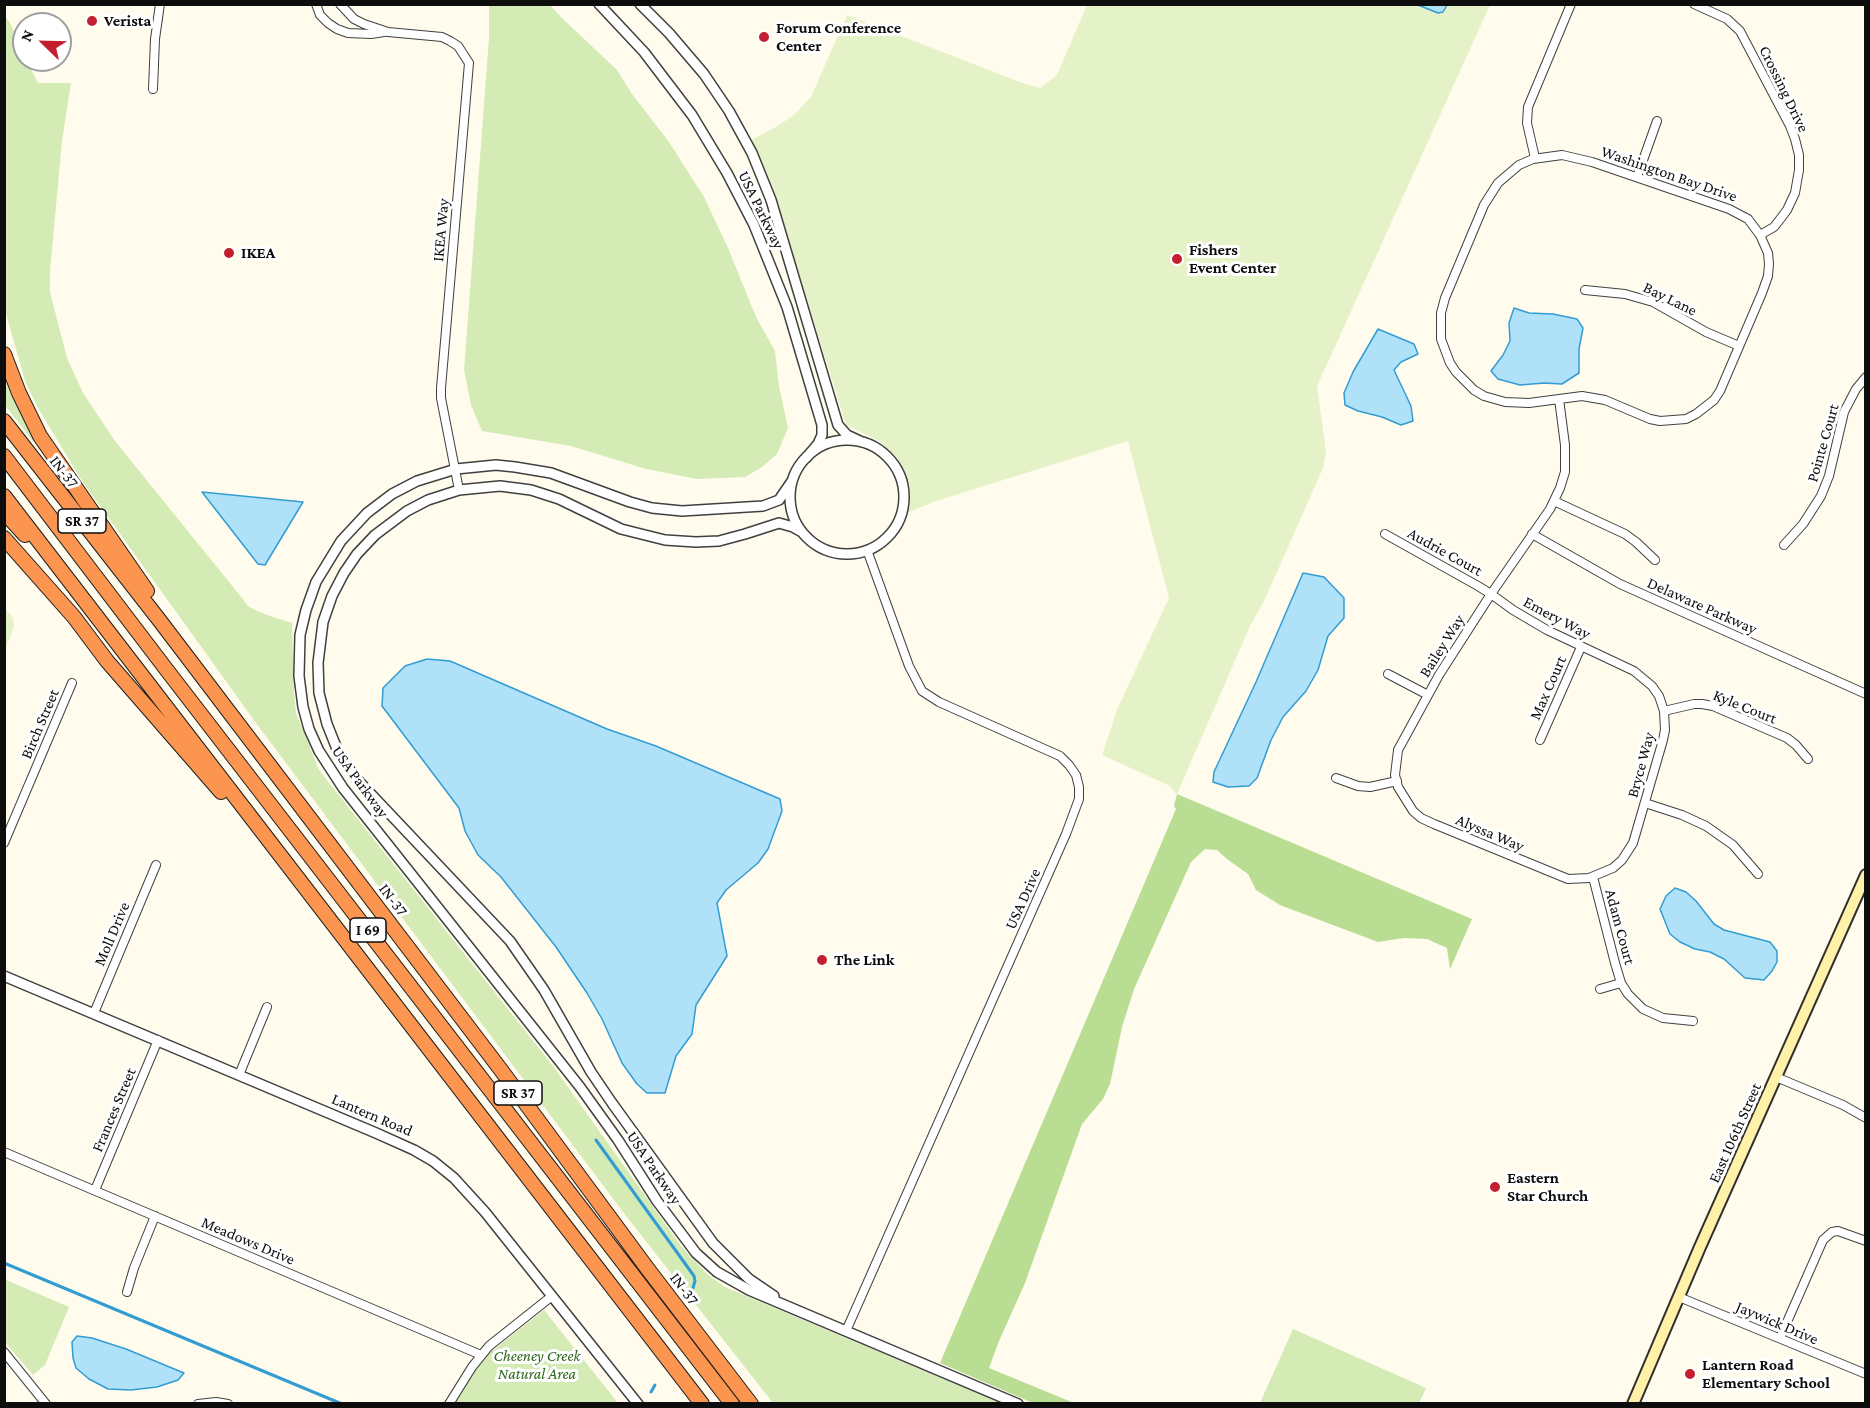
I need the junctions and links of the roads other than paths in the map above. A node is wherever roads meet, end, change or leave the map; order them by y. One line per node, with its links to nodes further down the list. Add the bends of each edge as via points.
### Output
1 (160, 4): 9 (street)
2 (316, 4): 8 (street, IKEA Way, via 320,15 337,29 348,33)
3 (340, 4): 8 (street, IKEA Way, via 354,19)
4 (599, 4): 22 (street, USA Parkway, via 644,52 692,116 754,225 787,307 822,425 818,444)
5 (640, 4): 20 (street, USA Parkway, via 704,74 752,153 771,200 838,425)
6 (1572, 4): 11 (street, via 1528,107 1527,123)
7 (1694, 4): 13 (street, Crossing Drive, via 1727,19 1740,31 1795,139 1799,162 1795,193 1774,227)
8 (388, 32): 23 (street, IKEA Way, via 442,37 458,46 469,63 441,388)
9 (153, 89)
10 (1657, 121): 12 (street)
11 (1535, 158): 12 (street, Washington Bay Drive, via 1576,157); 18 (street, Washington Bay Drive, via 1519,165 1498,183 1484,205 1444,298 1441,339 1456,372 1484,396 1517,403)
12 (1637, 177): 13 (street, Washington Bay Drive, via 1739,213)
13 (1760, 235): 15 (street, Washington Bay Drive, via 1768,253 1768,276)
14 (1585, 290): 15 (street, Bay Lane, via 1625,294 1653,302)
15 (1739, 346): 18 (street, Washington Bay Drive, via 1714,400 1686,419 1650,419 1594,397)
16 (4, 354): 38 (highway, via 40,436 147,590)
17 (1866, 377): 33 (street, Pointe Court, via 1844,412 1821,496)
18 (1559, 399): 27 (street, Bailey Way, via 1565,472)
19 (4, 421): 38 (highway, IN-37 / SR 37)
20 (862, 442): 22 (street, USA Parkway, via 828,444); 34 (street, USA Parkway, via 888,458 898,474 903,494 901,514 891,532)
21 (4, 456): 87 (highway, I 69)
22 (806, 458): 24 (street, USA Parkway)
23 (456, 469): 24 (street, USA Parkway, via 496,465 533,469 630,502 682,511 763,506 779,500); 25 (street, IKEA Way); 74 (street, USA Parkway, via 392,494 341,541 323,569 310,594 299,652 303,707 314,741 343,789 580,1087 696,1253 726,1278)
24 (792, 481): 29 (street, via 791,508)
25 (459, 490): 29 (street, USA Parkway, via 500,486 531,490 621,529 677,542 719,541 779,523); 74 (street, USA Parkway, via 418,505 390,523 365,545 339,581 323,622 318,652 319,693 331,736 343,760 368,793 522,957 601,1088 713,1243 749,1279)
26 (4, 496): 35 (highway, I 69)
27 (1554, 501): 31 (street, Bailey Way); 36 (street, via 1625,534)
28 (4, 512): 35 (highway, SR 37, via 22,533)
29 (802, 532): 34 (street, USA Parkway, via 820,548 832,552)
30 (1385, 534): 37 (street, Audrie Court)
31 (1532, 534): 37 (street, Bailey Way); 43 (street, Delaware Parkway, via 1620,584)
32 (4, 538): 56 (highway)
33 (1784, 545)
34 (867, 550): 75 (street, USA Drive, via 909,666 922,691 1060,756 1076,775 1079,800)
35 (52, 557): 56 (highway, I 69)
36 (1655, 560)
37 (1491, 594): 39 (street, Emery Way, via 1532,622); 44 (street, Bailey Way)
38 (160, 621): 88 (highway, IN-37 / SR 37)
39 (1581, 647): 40 (street, Emery Way); 46 (street, Max Court)
40 (1613, 661): 45 (street, Bryce Way, via 1644,678 1659,696)
41 (1388, 674): 44 (street)
42 (72, 683): 51 (street, Birch Street)
43 (1866, 694)
44 (1428, 695): 49 (street, Bailey Way, via 1398,750)
45 (1664, 711): 47 (street, Kyle Court, via 1702,704 1713,706 1786,738); 50 (street, Bryce Way, via 1663,740)
46 (1540, 740)
47 (1808, 759)
48 (1336, 778): 49 (street, via 1370,787)
49 (1397, 781): 55 (street, Alyssa Way, via 1404,800 1421,818 1568,879)
50 (1645, 804): 53 (street, via 1706,826 1732,845); 55 (street, Bryce Way, via 1628,852 1613,868)
51 (4, 843)
52 (156, 865): 61 (street, Moll Drive)
53 (1758, 874)
54 (1866, 875): 65 (main road, East 106th Street)
55 (1593, 877): 58 (street, Adam Court)
56 (313, 898): 86 (highway, I 69)
57 (4, 976): 61 (street, Lantern Road)
58 (1622, 983): 59 (street, Adam Court); 62 (street, Adam Court, via 1644,1009 1663,1018)
59 (1600, 989)
60 (267, 1007): 64 (street)
61 (94, 1013): 63 (street, Lantern Road)
62 (1693, 1021)
63 (158, 1040): 64 (street, Lantern Road); 68 (street, Frances Street)
64 (238, 1075): 72 (street, Lantern Road, via 400,1143 433,1161 467,1191)
65 (1776, 1077): 66 (street); 73 (main road, East 106th Street)
66 (1866, 1118)
67 (4, 1152): 68 (street, Meadows Drive)
68 (95, 1190): 69 (street, Meadows Drive)
69 (155, 1216): 71 (street); 78 (street, Meadows Drive)
70 (1866, 1240): 76 (street, via 1838,1231 1823,1240)
71 (127, 1292)
72 (552, 1296): 78 (street); 85 (street, Lantern Road)
73 (1678, 1297): 76 (street, Jaywick Drive); 90 (main road, East 106th Street)
74 (794, 1309): 75 (street, USA Parkway)
75 (846, 1331): 89 (street, USA Parkway)
76 (1780, 1338): 79 (street, Jaywick Drive)
77 (4, 1352): 81 (street)
78 (481, 1355): 84 (street)
79 (1866, 1374)
80 (209, 1403): 82 (street); 83 (street)
81 (46, 1404)
82 (198, 1404)
83 (228, 1404)
84 (449, 1404)
85 (638, 1404)
86 (702, 1404)
87 (732, 1404)
88 (751, 1404)
89 (1018, 1404)
90 (1633, 1404)

